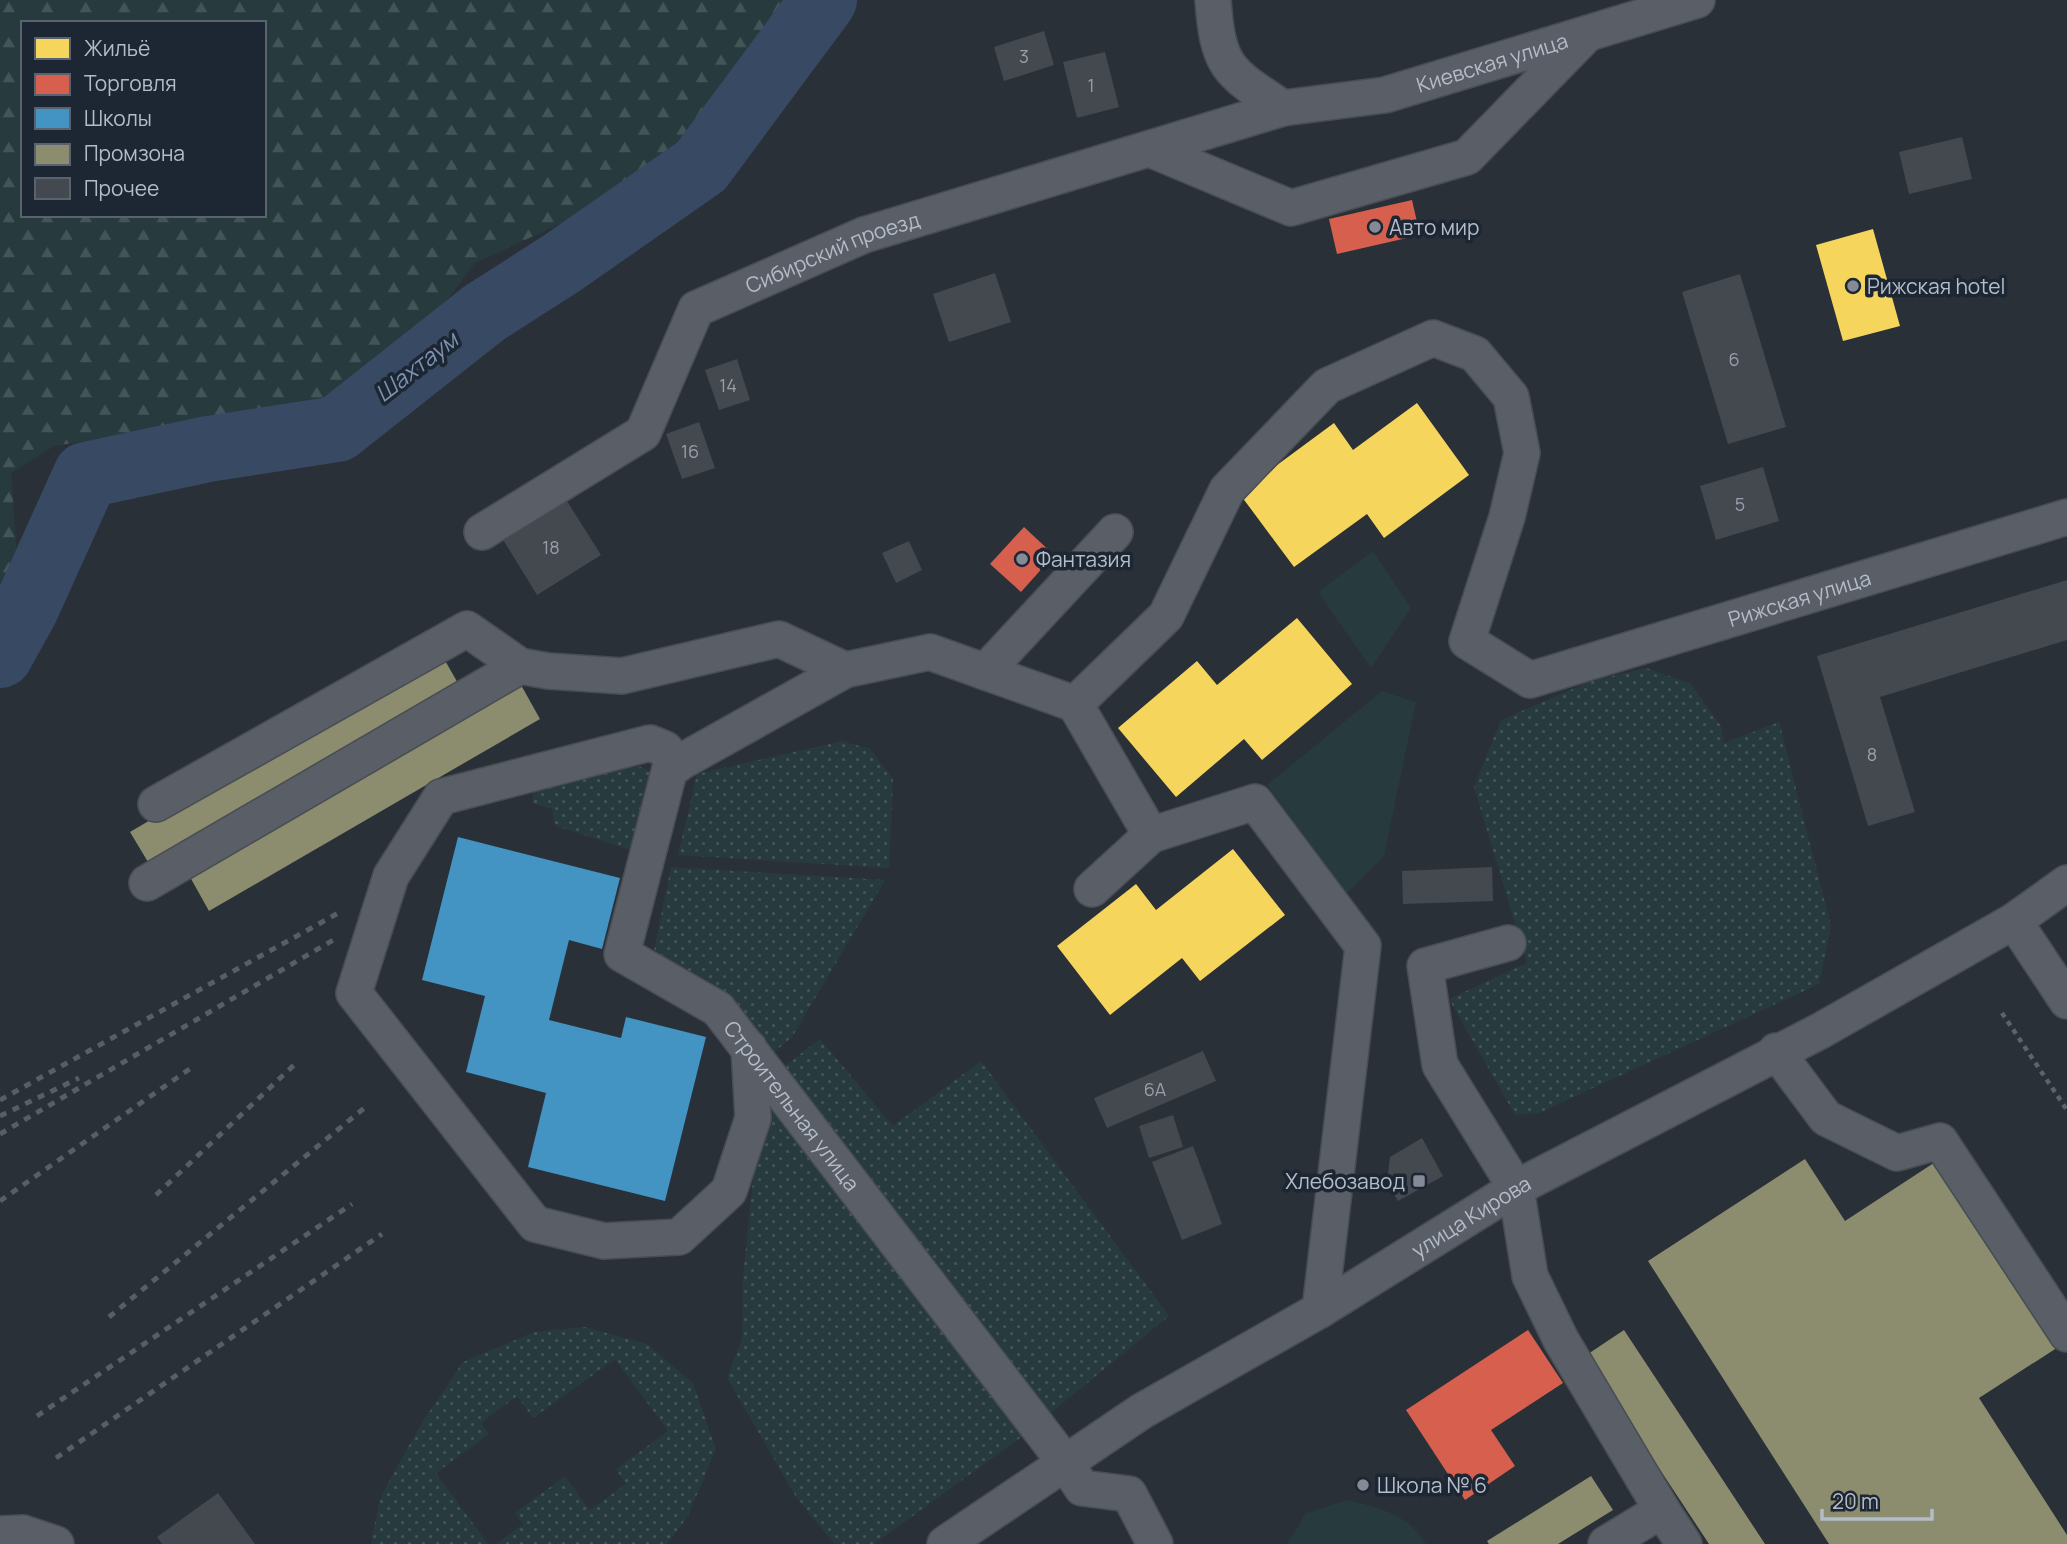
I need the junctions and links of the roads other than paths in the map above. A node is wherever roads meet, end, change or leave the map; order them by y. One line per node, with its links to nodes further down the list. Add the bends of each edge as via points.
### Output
1 (1213, 0): 4 (street, via 1216,39 1234,76)
2 (1697, 0): 3 (street, Киевская улица)
3 (1588, 33): 4 (street, Киевская улица, via 1385,95); 5 (street, via 1467,157 1291,208)
4 (1283, 108): 5 (street, Сибирский проезд)
5 (1150, 149): 7 (street, Сибирский проезд, via 864,235 696,309 643,433)
6 (2067, 517): 12 (street, Рижская улица, via 1530,680 1467,641 1507,517 1522,453 1511,397 1475,354 1433,338 1327,386 1227,490 1166,616)
7 (482, 531)
8 (1115, 532): 11 (street)
9 (520, 666): 10 (street, via 622,676 779,639); 14 (street, via 467,629); 16 (street)
10 (845, 670): 11 (street, via 930,652); 13 (street)
11 (985, 672): 12 (street)
12 (1075, 704): 15 (street)
13 (677, 765): 22 (street, Строительная улица, via 670,768 622,954 718,1009); 22 (street, via 666,748 650,743 441,797 391,876 354,993 536,1224 604,1241 679,1237 729,1191 753,1118)
14 (156, 804)
15 (1151, 835): 18 (street); 25 (street, via 1255,802 1363,946)
16 (147, 883)
17 (2067, 883): 19 (street, улица Кирова)
18 (1092, 889)
19 (2014, 921): 21 (street); 23 (street, улица Кирова, via 1820,1031)
20 (1508, 943): 24 (street, via 1425,966 1440,1065)
21 (2067, 1001)
22 (749, 1048): 27 (street, Строительная улица)
23 (1776, 1051): 24 (street, улица Кирова); 26 (street, via 1826,1118 1897,1153 1940,1141)
24 (1516, 1188): 25 (street, улица Кирова); 28 (street, via 1530,1276 1561,1340)
25 (1320, 1310): 27 (street, улица Кирова)
26 (2067, 1334)
27 (1064, 1461): 31 (street, улица Кирова); 32 (street, Строительная улица, via 1082,1488 1129,1493)
28 (1662, 1510): 33 (street); 34 (street)
29 (0, 1534): 30 (street, via 23,1533)
30 (56, 1544)
31 (945, 1544)
32 (1155, 1544)
33 (1606, 1544)
34 (1684, 1544)

